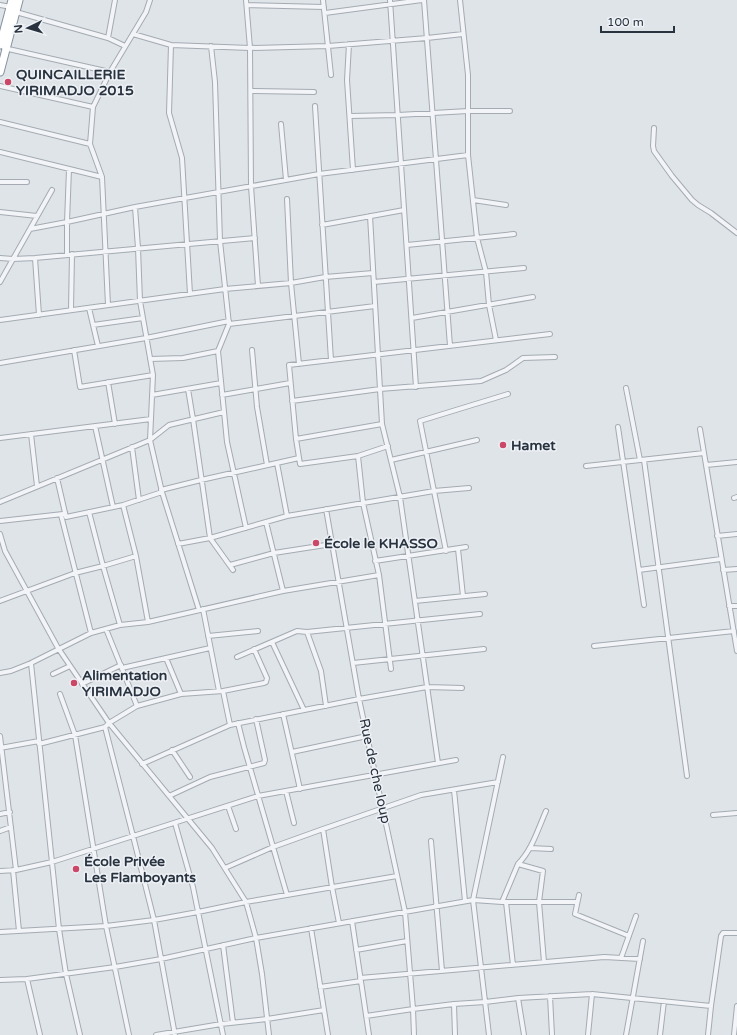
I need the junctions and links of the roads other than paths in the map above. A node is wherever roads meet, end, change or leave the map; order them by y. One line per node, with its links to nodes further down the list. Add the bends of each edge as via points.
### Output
1 (19, 0): 10 (highway)
2 (115, 0): 15 (street)
3 (150, 0): 13 (street)
4 (323, 0): 11 (street)
5 (423, 0): 8 (street); 16 (street)
6 (460, 0): 14 (street)
7 (246, 2): 11 (street); 24 (street)
8 (390, 2): 12 (street); 17 (street)
9 (0, 4): 10 (street)
10 (13, 7): 15 (street); 23 (highway)
11 (324, 7): 12 (street)
12 (325, 13): 22 (street)
13 (133, 34): 19 (street); 20 (street)
14 (463, 34): 16 (street); 33 (street, via 468,76)
15 (108, 38): 20 (street)
16 (427, 38): 17 (street); 35 (street)
17 (393, 40): 18 (street); 36 (street)
18 (349, 44): 22 (street); 37 (street, via 347,80)
19 (171, 45): 21 (street); 56 (street, via 169,113 182,158)
20 (125, 46): 26 (street)
21 (211, 46): 24 (street); 55 (street, via 215,82)
22 (328, 46): 24 (street); 27 (street)
23 (2, 47): 25 (highway); 26 (street)
24 (250, 48): 29 (street)
25 (0, 72)
26 (110, 72): 32 (street)
27 (331, 75)
28 (0, 86): 32 (street)
29 (251, 91): 30 (street); 53 (street)
30 (314, 92)
31 (315, 106): 48 (street)
32 (93, 107): 41 (street)
33 (468, 111): 34 (street); 35 (street); 43 (street)
34 (510, 111)
35 (432, 112): 36 (street); 44 (street)
36 (398, 115): 37 (street); 45 (street)
37 (350, 116): 47 (street)
38 (0, 122): 41 (street)
39 (281, 124): 50 (street)
40 (654, 128): 69 (street, via 654,151 672,176 698,205)
41 (90, 144): 49 (street)
42 (0, 152): 46 (street)
43 (468, 155): 44 (street); 58 (street)
44 (436, 159): 45 (street); 74 (street)
45 (401, 164): 47 (street); 61 (street)
46 (69, 169): 49 (street); 66 (street)
47 (353, 170): 48 (street)
48 (319, 174): 50 (street); 67 (street)
49 (102, 177): 63 (street)
50 (286, 180): 53 (street)
51 (0, 182): 52 (street)
52 (27, 182)
53 (251, 186): 55 (street); 71 (street)
54 (52, 190): 64 (street)
55 (219, 192): 56 (street); 73 (street)
56 (184, 198): 60 (street); 75 (street)
57 (287, 198): 92 (street)
58 (473, 200): 59 (street); 72 (street)
59 (506, 205)
60 (135, 207): 63 (street); 77 (street)
61 (404, 210): 65 (street); 76 (street)
62 (0, 212): 64 (street)
63 (104, 213): 66 (street); 78 (street)
64 (37, 216): 68 (street)
65 (370, 216): 67 (street); 86 (street)
66 (67, 222): 68 (street); 80 (street)
67 (322, 224): 88 (street)
68 (30, 229): 83 (street)
69 (737, 233)
70 (514, 234): 72 (street)
71 (255, 238): 73 (street); 93 (street)
72 (477, 238): 74 (street); 85 (street)
73 (220, 241): 75 (street); 94 (street)
74 (442, 241): 76 (street); 87 (street)
75 (186, 244): 77 (street); 95 (street)
76 (407, 245): 89 (street)
77 (138, 248): 78 (street); 97 (street)
78 (106, 251): 79 (street); 98 (street)
79 (72, 254): 80 (street); 102 (street)
80 (67, 255): 82 (street)
81 (0, 258): 83 (street)
82 (35, 258): 83 (street); 105 (street)
83 (13, 259): 90 (street)
84 (524, 268): 85 (street)
85 (486, 272): 87 (street); 99 (street)
86 (373, 273): 88 (street); 91 (street)
87 (445, 276): 89 (street); 104 (street)
88 (326, 277): 92 (street); 103 (street)
89 (409, 279): 91 (street); 108 (street)
90 (0, 282)
91 (374, 282): 100 (street)
92 (291, 283): 93 (street); 106 (street)
93 (258, 286): 94 (street)
94 (226, 288): 95 (street); 110 (street)
95 (190, 294): 97 (street)
96 (533, 297): 99 (street)
97 (140, 301): 98 (street); 107 (street)
98 (108, 305): 101 (street)
99 (489, 305): 104 (street); 114 (street)
100 (375, 306): 103 (street); 121 (street)
101 (89, 308): 102 (street); 111 (street)
102 (71, 310): 105 (street)
103 (328, 312): 106 (street); 124 (street)
104 (448, 312): 108 (street); 116 (street)
105 (39, 315): 109 (street)
106 (294, 316): 110 (street); 126 (street)
107 (143, 318): 111 (street); 113 (street)
108 (412, 318): 119 (street)
109 (0, 320)
110 (229, 322): 113 (street); 120 (street)
111 (93, 325): 115 (street)
112 (550, 334): 114 (street)
113 (146, 338): 115 (street); 123 (street)
114 (496, 340): 116 (street)
115 (98, 346): 117 (street)
116 (450, 346): 119 (street)
117 (74, 350): 125 (street); 128 (street, via 80,387)
118 (252, 350): 134 (street)
119 (414, 350): 121 (street); 131 (street)
120 (218, 351): 123 (street, via 183,358); 129 (street)
121 (378, 354): 124 (street); 135 (street)
122 (555, 357): 131 (street, via 523,358 481,382)
123 (150, 359): 127 (street)
124 (331, 360): 126 (street)
125 (0, 363)
126 (299, 364): 130 (street, via 289,365)
127 (153, 375): 128 (street); 137 (street)
128 (108, 382): 143 (street)
129 (221, 383): 133 (street); 138 (street)
130 (290, 383): 134 (street); 139 (street)
131 (416, 387): 135 (street)
132 (626, 388): 161 (street)
133 (188, 389): 137 (street); 142 (street)
134 (255, 389): 138 (street); 165 (street)
135 (380, 389): 139 (street); 144 (street)
136 (508, 394): 155 (street, via 420,421)
137 (152, 395): 141 (street)
138 (222, 395): 140 (street)
139 (292, 401): 150 (street)
140 (224, 412): 142 (street); 168 (street)
141 (151, 419): 143 (street); 151 (street)
142 (193, 419): 151 (street, via 170,425); 170 (street)
143 (115, 424): 145 (street)
144 (382, 424): 150 (street); 153 (street)
145 (95, 426): 148 (street); 159 (street)
146 (618, 427): 162 (street)
147 (700, 429): 156 (street)
148 (31, 434): 149 (street); 171 (street)
149 (0, 438)
150 (296, 439): 158 (street)
151 (150, 440): 154 (street); 173 (street)
152 (477, 440): 155 (street)
153 (388, 446): 157 (street); 160 (street)
154 (132, 447): 159 (street); 176 (street)
155 (426, 452): 160 (street); 174 (street)
156 (704, 453): 161 (street); 166 (street)
157 (358, 456): 158 (street, via 300,464); 178 (street)
158 (299, 458): 164 (street)
159 (102, 459): 169 (street); 180 (street)
160 (391, 460): 175 (street)
161 (642, 460): 162 (street); 205 (street)
162 (623, 462): 167 (street); 208 (street)
163 (737, 462): 166 (street)
164 (277, 463): 165 (street); 184 (street)
165 (267, 465): 168 (street)
166 (706, 465): 190 (street)
167 (586, 466)
168 (234, 473): 170 (street); 187 (street)
169 (57, 478): 171 (street); 183 (street)
170 (201, 480): 173 (street); 191 (street)
171 (38, 486): 177 (street)
172 (469, 488): 174 (street)
173 (161, 491): 176 (street); 192 (street)
174 (434, 491): 175 (street); 197 (street)
175 (400, 497): 178 (street); 200 (street)
176 (139, 500): 179 (street)
177 (0, 502)
178 (363, 503): 181 (street); 202 (street)
179 (123, 505): 180 (street); 199 (street)
180 (113, 507): 182 (street)
181 (326, 509): 184 (street); 193 (street, Rue de che loup)
182 (89, 512): 183 (street, via 66,517); 203 (street)
183 (63, 514): 185 (street); 210 (street)
184 (287, 516): 186 (street)
185 (0, 521)
186 (266, 522): 187 (street); 198 (street)
187 (246, 528): 191 (street)
188 (0, 534): 196 (street)
189 (737, 534): 190 (street)
190 (717, 536): 201 (street)
191 (210, 538): 192 (street); 204 (street)
192 (178, 544): 222 (street)
193 (332, 544): 198 (street); 212 (street, Rue de che loup)
194 (466, 547): 195 (street)
195 (458, 549): 197 (street); 216 (street)
196 (2, 551): 213 (street)
197 (446, 551): 200 (street)
198 (274, 553): 204 (street); 214 (street)
199 (136, 556): 203 (street); 225 (street)
200 (409, 556): 202 (street); 218 (street)
201 (721, 559): 205 (street); 209 (street)
202 (375, 561): 211 (street)
203 (103, 566): 210 (street); 227 (street)
204 (230, 566): 207 (street)
205 (659, 567): 208 (street); 235 (street)
206 (737, 569): 209 (street)
207 (234, 570)
208 (639, 570): 219 (street)
209 (723, 570): 220 (street)
210 (75, 573): 213 (street); 233 (street)
211 (379, 576): 212 (street); 226 (street)
212 (338, 581): 214 (street); 228 (street, Rue de che loup)
213 (27, 591): 217 (street); 238 (street)
214 (283, 591): 222 (street)
215 (485, 594): 216 (street)
216 (463, 596): 218 (street)
217 (0, 601)
218 (415, 601): 224 (street)
219 (644, 605)
220 (729, 606): 221 (street); 231 (street)
221 (737, 606)
222 (201, 610): 225 (street); 234 (street)
223 (480, 614): 224 (street)
224 (418, 621): 226 (street); 243 (street)
225 (148, 622): 227 (street)
226 (385, 624): 228 (street); 246 (street)
227 (120, 626): 229 (street)
228 (347, 628): 232 (street); 248 (street, Rue de che loup)
229 (106, 629): 233 (street); 250 (street)
230 (258, 631): 234 (street)
231 (734, 631): 235 (street); 242 (street)
232 (307, 632): 236 (street, via 297,631); 262 (street, via 321,671)
233 (91, 633): 238 (street)
234 (208, 636): 239 (street)
235 (668, 638): 237 (street); 284 (street)
236 (272, 642): 240 (street); 263 (street)
237 (594, 646)
238 (58, 648): 247 (street); 249 (street)
239 (210, 648): 245 (street); 257 (street)
240 (254, 649): 244 (street); 257 (street, via 267,678 266,682)
241 (484, 649): 243 (street)
242 (737, 651)
243 (423, 655): 246 (street); 255 (street)
244 (237, 657)
245 (166, 658): 250 (street); 259 (street)
246 (390, 659): 248 (street); 251 (street)
247 (31, 663): 252 (street); 273 (street)
248 (353, 663): 260 (street, Rue de che loup)
249 (70, 666): 253 (street); 254 (street)
250 (121, 667): 254 (street); 261 (street)
251 (391, 669)
252 (0, 673)
253 (53, 674)
254 (82, 684): 266 (street)
255 (427, 687): 256 (street); 260 (street); 279 (street)
256 (462, 688)
257 (221, 691): 259 (street); 268 (street)
258 (60, 694): 270 (street)
259 (181, 694): 261 (street)
260 (359, 698): 262 (street); 272 (street, Rue de che loup)
261 (137, 706): 266 (street)
262 (326, 706): 263 (street)
263 (304, 710): 264 (street)
264 (283, 714): 265 (street); 276 (street)
265 (256, 719): 267 (street); 281 (street, via 265,760 260,765)
266 (109, 723): 269 (street); 280 (street)
267 (238, 723): 268 (street); 281 (street)
268 (230, 725): 275 (street)
269 (105, 727): 270 (street); 306 (street)
270 (75, 735): 273 (street); 310 (street)
271 (0, 736): 274 (street)
272 (367, 736): 276 (street); 283 (street, Rue de che loup)
273 (39, 743): 274 (street); 312 (street)
274 (1, 748): 282 (street)
275 (172, 750): 280 (street); 285 (street)
276 (292, 752): 287 (street)
277 (503, 757): 286 (street)
278 (456, 760): 279 (street)
279 (438, 763): 283 (street)
280 (142, 764): 290 (street)
281 (250, 767): 290 (street, via 210,777); 291 (street)
282 (2, 772): 295 (street)
283 (375, 775): 287 (street); 293 (street, Rue de che loup)
284 (687, 776)
285 (190, 777)
286 (498, 782): 288 (street); 321 (street)
287 (300, 789): 289 (street)
288 (454, 790): 293 (street, via 421,796); 322 (street)
289 (286, 791): 291 (street); 300 (street)
290 (169, 796): 299 (street)
291 (258, 796): 292 (street); 308 (street)
292 (228, 806): 299 (street); 303 (street)
293 (383, 809): 304 (street); 317 (street, Rue de che loup)
294 (546, 811): 309 (street)
295 (10, 812): 297 (street); 302 (street)
296 (737, 812): 298 (street)
297 (0, 814)
298 (713, 815)
299 (188, 819): 301 (street); 314 (street)
300 (294, 822)
301 (175, 823): 306 (street); 328 (street)
302 (11, 827): 305 (street); 315 (street)
303 (236, 829)
304 (323, 829): 308 (street); 318 (street)
305 (0, 831)
306 (133, 836): 310 (street); 331 (street)
307 (431, 840): 327 (street)
308 (273, 847): 314 (street); 319 (street)
309 (530, 848): 311 (street); 313 (street)
310 (94, 849): 312 (street); 334 (street)
311 (551, 849)
312 (52, 862): 315 (street); 336 (street)
313 (518, 864): 324 (street); 325 (street, via 543,871)
314 (225, 868): 323 (street)
315 (15, 870): 316 (street); 337 (street)
316 (0, 871)
317 (397, 876): 318 (street); 329 (street, Rue de che loup)
318 (332, 887): 319 (street); 333 (street)
319 (287, 894): 323 (street)
320 (579, 895): 326 (street)
321 (473, 900): 322 (street); 324 (street); 353 (street)
322 (465, 901): 327 (street)
323 (246, 902): 328 (street); 341 (street)
324 (504, 902): 325 (street); 351 (street)
325 (539, 902): 326 (street); 350 (street)
326 (577, 902): 340 (street, via 575,914)
327 (437, 906): 329 (street); 354 (street)
328 (198, 912): 331 (street); 345 (street)
329 (405, 912): 332 (street); 342 (street, Rue de che loup)
330 (636, 916): 340 (street)
331 (154, 920): 334 (street); 348 (street)
332 (352, 921): 333 (street); 346 (street)
333 (339, 923): 335 (street)
334 (106, 926): 336 (street); 352 (street)
335 (311, 928): 341 (street); 360 (street)
336 (59, 929): 337 (street); 355 (street)
337 (19, 931): 338 (street)
338 (0, 932)
339 (737, 933): 368 (street, via 725,932 721,936)
340 (629, 936): 347 (street)
341 (256, 938): 344 (street); 373 (street)
342 (407, 941): 346 (street); 356 (street, Rue de che loup)
343 (643, 941): 349 (street)
344 (223, 945): 345 (street); 374 (street)
345 (205, 948): 348 (street); 375 (street)
346 (356, 950): 359 (street)
347 (621, 958): 349 (street); 350 (street)
348 (161, 959): 352 (street); 376 (street)
349 (640, 959): 364 (street)
350 (544, 962): 351 (street)
351 (514, 965): 353 (street)
352 (115, 967): 355 (street); 379 (street)
353 (481, 968): 354 (street); 366 (street)
354 (442, 971): 356 (street)
355 (66, 974): 357 (street); 378 (street)
356 (410, 974): 359 (street); 370 (street, Rue de che loup)
357 (28, 979): 358 (street); 377 (street)
358 (0, 980)
359 (361, 980): 360 (street); 372 (street)
360 (320, 987): 371 (street)
361 (592, 994): 362 (street); 364 (street); 390 (street)
362 (550, 996): 363 (street); 389 (street)
363 (518, 998): 366 (street); 388 (street)
364 (633, 998): 365 (street); 391 (street)
365 (664, 1001): 368 (street); 392 (street)
366 (485, 1002): 367 (street); 387 (street)
367 (454, 1004): 370 (street); 386 (street)
368 (711, 1006): 393 (street)
369 (737, 1006): 394 (street)
370 (413, 1009): 372 (street); 385 (street, Rue de che loup)
371 (324, 1010): 373 (street); 383 (street)
372 (366, 1016): 384 (street)
373 (267, 1019): 374 (street); 382 (street)
374 (233, 1023): 375 (street)
375 (221, 1024): 376 (street); 381 (street)
376 (175, 1034): 380 (street)
377 (40, 1035)
378 (80, 1035)
379 (129, 1035)
380 (156, 1035)
381 (223, 1035)
382 (269, 1035)
383 (328, 1035)
384 (369, 1035)
385 (414, 1035)
386 (455, 1035)
387 (489, 1035)
388 (524, 1035)
389 (552, 1035)
390 (588, 1035)
391 (626, 1035)
392 (660, 1035)
393 (708, 1035)
394 (734, 1035)

